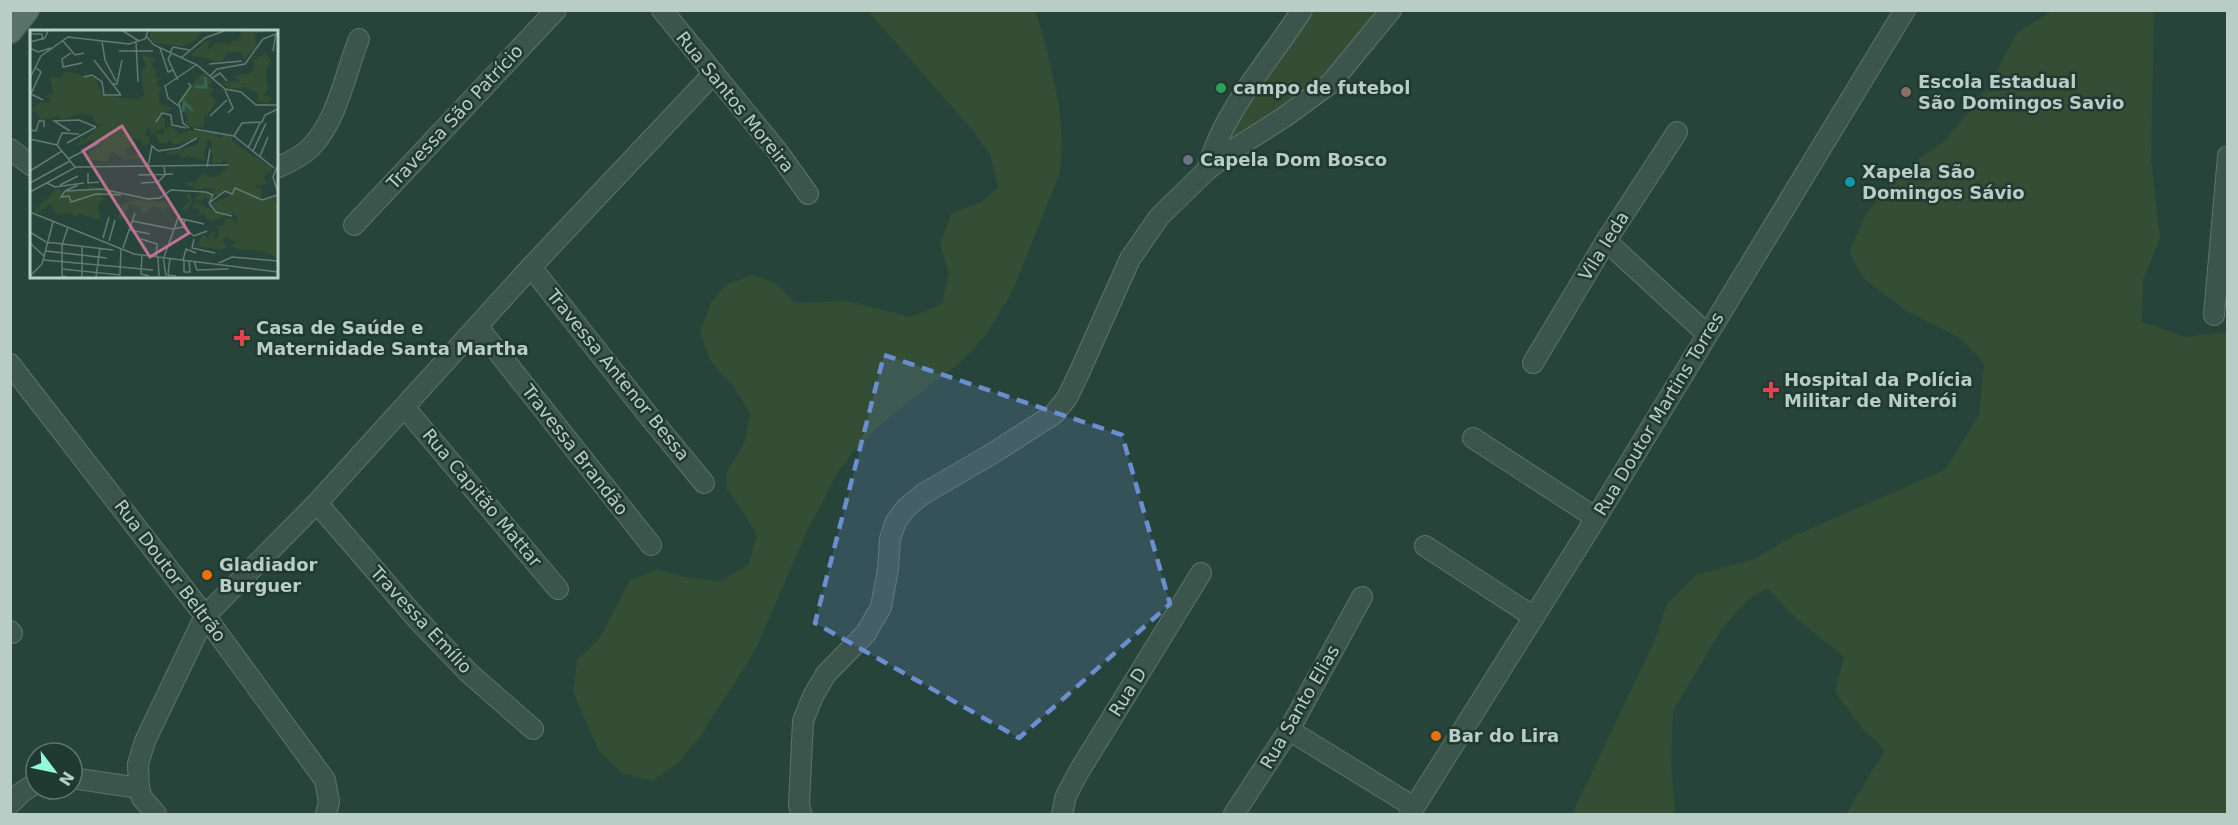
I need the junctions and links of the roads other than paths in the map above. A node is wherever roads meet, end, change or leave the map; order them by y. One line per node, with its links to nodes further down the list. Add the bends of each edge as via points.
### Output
1 (27, 10): 7 (main road)
2 (556, 10): 17 (street, Travessa São Patrício)
3 (662, 10): 9 (street, Rua Santos Moreira)
4 (1302, 10): 15 (street, via 1225,126 1213,147)
5 (1391, 10): 15 (street, via 1331,83)
6 (1905, 10): 22 (street, Rua Doutor Martins Torres)
7 (10, 31)
8 (359, 39): 14 (street, via 328,123 303,154)
9 (714, 73): 16 (street, Rua Santos Moreira); 19 (street)
10 (1677, 132): 18 (street, Vila Ieda)
11 (10, 149): 13 (street)
12 (2228, 156): 20 (street)
13 (30, 164)
14 (278, 167)
15 (1207, 170): 46 (street, via 1159,216 1138,244 1067,398 1054,414 923,494 896,521 881,607 866,633 826,674 803,721)
16 (808, 194)
17 (354, 225)
18 (1606, 241): 22 (street); 23 (street, Vila Ieda)
19 (531, 267): 21 (street); 27 (street, Travessa Antenor Bessa)
20 (2214, 315)
21 (477, 327): 25 (street); 30 (street, Travessa Brandão)
22 (1707, 334): 29 (street, Rua Doutor Martins Torres)
23 (1533, 363)
24 (12, 370): 35 (street, Rua Doutor Beltrão)
25 (405, 408): 28 (street); 33 (street, Rua Capitão Mattar)
26 (1473, 438): 29 (street)
27 (704, 483)
28 (317, 503): 35 (street); 37 (street, Travessa Emílio, via 417,619 469,673)
29 (1596, 518): 36 (street, Rua Doutor Martins Torres)
30 (651, 545)
31 (1425, 546): 36 (street)
32 (1201, 573): 47 (street, Rua D, via 1078,774)
33 (558, 588)
34 (1362, 597): 38 (street, Rua Santo Elias)
35 (205, 616): 40 (street, via 145,741 138,764); 45 (street, Rua Doutor Beltrão, via 325,780 329,802)
36 (1534, 617): 43 (street, Rua Doutor Martins Torres)
37 (533, 729)
38 (1289, 730): 43 (street); 48 (street, Rua Santo Elias)
39 (84, 780): 40 (street)
40 (139, 788): 44 (street)
41 (24, 793): 42 (street)
42 (10, 804)
43 (1412, 811)
44 (156, 814)
45 (326, 814)
46 (801, 814)
47 (1062, 814)
48 (1234, 814)

